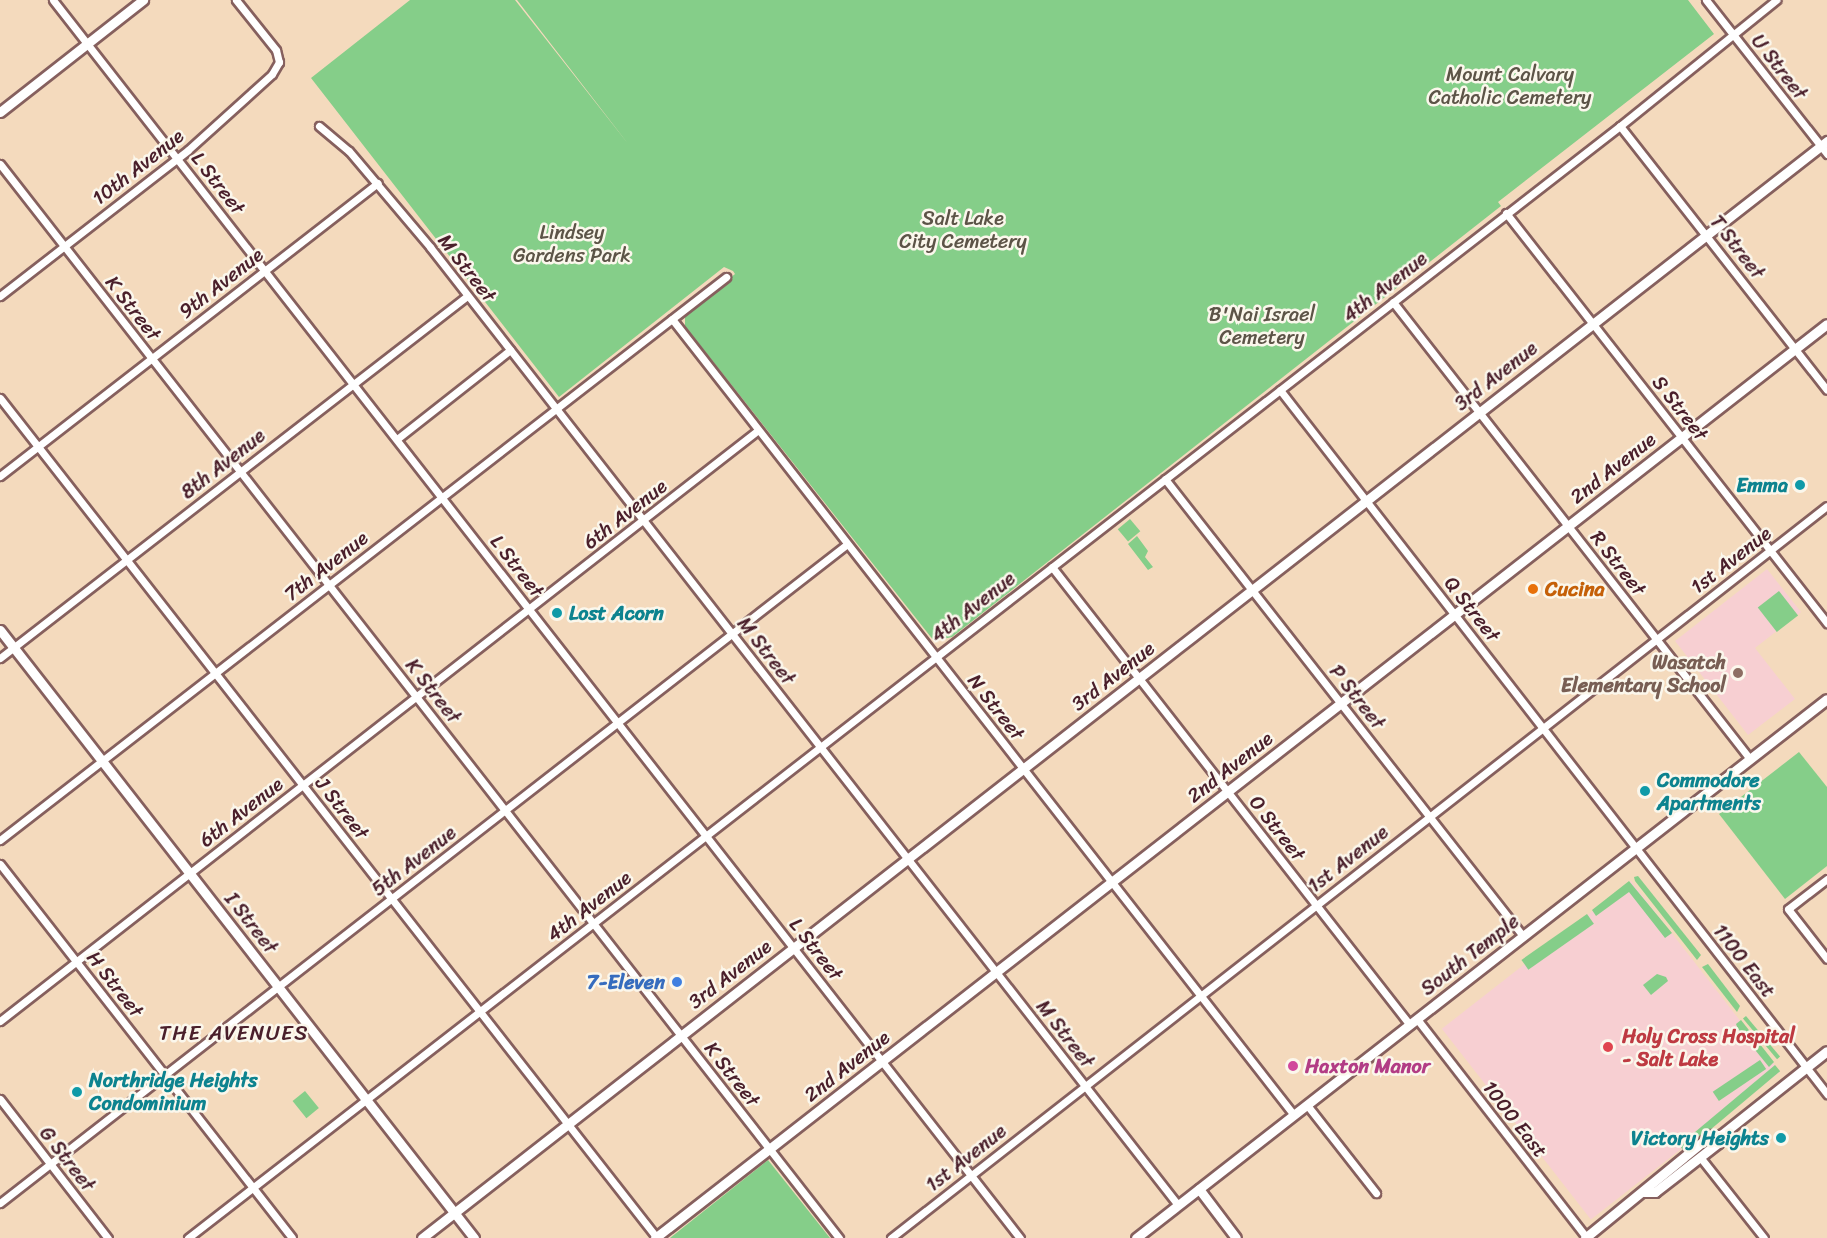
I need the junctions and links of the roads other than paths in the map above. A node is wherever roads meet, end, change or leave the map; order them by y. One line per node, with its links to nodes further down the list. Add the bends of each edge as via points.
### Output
1 (53, 0): 7 (street, L Street)
2 (143, 0): 7 (street)
3 (236, 0): 12 (street, 10th Avenue, via 276,50 279,62 272,74)
4 (1706, 0): 6 (street, U Street)
5 (1776, 0): 6 (street, 4th Avenue)
6 (1733, 34): 10 (street, 4th Avenue); 11 (street, U Street)
7 (87, 44): 8 (street); 12 (street, L Street)
8 (0, 112)
9 (319, 126): 14 (street, M Street, via 342,143)
10 (1620, 126): 15 (street, 4th Avenue); 16 (street, T Street)
11 (1825, 147): 16 (street, 3rd Avenue)
12 (178, 158): 17 (street, 10th Avenue); 18 (street, L Street)
13 (0, 164): 17 (street, K Street)
14 (378, 183): 18 (street, 9th Avenue); 21 (street, M Street)
15 (1506, 213): 22 (street, 4th Avenue); 24 (street, S Street)
16 (1706, 236): 24 (street, 3rd Avenue); 26 (street, T Street)
17 (64, 246): 20 (street, 10th Avenue); 28 (street, K Street)
18 (266, 270): 28 (street, 9th Avenue); 29 (street, L Street)
19 (726, 277): 23 (street, 7th Avenue)
20 (0, 296)
21 (467, 296): 27 (street, M Street); 29 (street, 8th Avenue)
22 (1393, 302): 30 (street, 4th Avenue); 34 (street, R Street)
23 (672, 319): 33 (street, 7th Avenue); 35 (street, N Street)
24 (1592, 324): 34 (street, 3rd Avenue); 36 (street, S Street)
25 (1827, 324): 26 (street, 2nd Avenue)
26 (1795, 349): 31 (street, T Street); 36 (street, 2nd Avenue)
27 (510, 351): 33 (street, M Street); 37 (street)
28 (152, 358): 38 (street, 9th Avenue); 39 (street, K Street)
29 (354, 384): 37 (street, L Street); 39 (street, 8th Avenue)
30 (1280, 390): 41 (street, 4th Avenue); 43 (street, Q Street)
31 (1827, 390)
32 (0, 398): 38 (street, J Street)
33 (556, 408): 42 (street, 7th Avenue); 45 (street, M Street)
34 (1480, 412): 43 (street, 3rd Avenue); 46 (street, R Street)
35 (758, 430): 45 (street, 6th Avenue); 47 (street, N Street)
36 (1682, 438): 46 (street, 2nd Avenue); 48 (street, S Street)
37 (397, 439): 42 (street, L Street)
38 (38, 446): 40 (street, 9th Avenue); 49 (street, J Street)
39 (240, 472): 49 (street, 8th Avenue); 51 (street, K Street)
40 (0, 476)
41 (1165, 479): 50 (street, 4th Avenue); 52 (street, P Street)
42 (442, 497): 51 (street, 7th Avenue); 53 (street, L Street)
43 (1366, 501): 52 (street, 3rd Avenue); 54 (street, Q Street)
44 (1827, 506): 48 (street, 1st Avenue)
45 (644, 520): 53 (street, 6th Avenue); 57 (street, M Street)
46 (1568, 526): 54 (street, 2nd Avenue); 58 (street, R Street)
47 (847, 544): 57 (street, 5th Avenue); 60 (street, N Street)
48 (1770, 550): 55 (street, S Street); 58 (street, 1st Avenue)
49 (127, 560): 59 (street, 8th Avenue); 62 (street, J Street)
50 (1052, 567): 60 (street, 4th Avenue); 63 (street, O Street)
51 (328, 585): 62 (street, 7th Avenue); 64 (street, K Street)
52 (1252, 590): 63 (street, 3rd Avenue); 66 (street, P Street)
53 (530, 609): 64 (street, 6th Avenue); 67 (street, L Street)
54 (1455, 614): 66 (street, 2nd Avenue); 68 (street, Q Street)
55 (1827, 622)
56 (0, 630): 59 (street, I Street)
57 (732, 634): 67 (street, 5th Avenue); 69 (street, M Street)
58 (1657, 639): 68 (street, 1st Avenue); 70 (street, R Street)
59 (14, 648): 61 (street, 8th Avenue); 71 (street, I Street)
60 (936, 656): 69 (street, 4th Avenue); 72 (street, N Street)
61 (0, 658)
62 (215, 673): 71 (street, 7th Avenue); 73 (street, J Street)
63 (1139, 679): 72 (street, 3rd Avenue); 74 (street, O Street)
64 (417, 697): 73 (street, 6th Avenue); 75 (street, K Street)
65 (1827, 699): 70 (street, South Temple)
66 (1341, 703): 74 (street, 2nd Avenue); 76 (street, P Street)
67 (618, 723): 75 (street, 5th Avenue); 77 (street, L Street)
68 (1544, 728): 76 (street, 1st Avenue); 79 (street, Q Street)
69 (819, 747): 77 (street, 4th Avenue); 80 (street, M Street)
70 (1750, 759): 79 (street, South Temple)
71 (102, 761): 78 (street, 7th Avenue); 82 (street, I Street)
72 (1023, 768): 80 (street, 3rd Avenue); 84 (street, N Street)
73 (303, 785): 82 (street, 6th Avenue); 85 (street, J Street)
74 (1228, 791): 84 (street, 2nd Avenue); 86 (street, O Street)
75 (505, 811): 85 (street, 5th Avenue); 87 (street, K Street)
76 (1430, 816): 86 (street, 1st Avenue); 88 (street, P Street)
77 (706, 835): 87 (street, 4th Avenue); 89 (street, L Street)
78 (0, 840)
79 (1637, 848): 88 (street, South Temple); 101 (street, 1100 East)
80 (907, 859): 89 (street, 3rd Avenue); 92 (street, M Street)
81 (0, 864): 91 (street, H Street)
82 (189, 873): 91 (street, 6th Avenue); 93 (street, I Street)
83 (1827, 879): 90 (street, via 1788,909)
84 (1111, 882): 92 (street, 2nd Avenue); 94 (street, N Street)
85 (392, 899): 93 (street, 5th Avenue); 95 (street, J Street)
86 (1316, 905): 94 (street, 1st Avenue); 97 (street, O Street)
87 (593, 924): 95 (street, 4th Avenue); 98 (street, K Street)
88 (1523, 936): 97 (street, South Temple)
89 (794, 947): 98 (street, 3rd Avenue); 100 (street, L Street)
90 (1827, 958)
91 (76, 961): 96 (street, 6th Avenue); 102 (street, H Street)
92 (995, 972): 100 (street, 2nd Avenue); 103 (street, M Street)
93 (279, 987): 102 (street, 5th Avenue); 106 (street, I Street)
94 (1200, 996): 103 (street, 1st Avenue); 108 (street, N Street)
95 (480, 1011): 106 (street, 4th Avenue); 109 (street, J Street)
96 (0, 1021)
97 (1413, 1022): 107 (street, South Temple); 133 (street, 1000 East)
98 (681, 1035): 109 (street, 3rd Avenue); 111 (street, K Street)
99 (1827, 1051): 101 (street)
100 (882, 1061): 111 (street, 2nd Avenue); 114 (street, L Street)
101 (1806, 1067): 104 (street, 1100 East); 110 (street)
102 (165, 1075): 113 (street, 5th Avenue); 115 (street, H Street)
103 (1085, 1086): 114 (street, 1st Avenue); 120 (street, M Street)
104 (1827, 1094)
105 (0, 1100): 113 (street, G Street)
106 (367, 1100): 115 (street, 4th Avenue); 121 (street, I Street)
107 (1307, 1104): 108 (street, South Temple); 117 (street)
108 (1294, 1115): 116 (street, South Temple)
109 (567, 1124): 121 (street, 3rd Avenue); 127 (street, J Street)
110 (1721, 1135): 112 (street, via 1718,1143); 118 (street, via 1711,1135 1648,1183)
111 (769, 1149): 127 (street, 2nd Avenue); 128 (street, K Street)
112 (1700, 1157): 118 (street, via 1655,1192); 134 (street)
113 (50, 1164): 119 (street, 5th Avenue); 122 (street, G Street)
114 (971, 1175): 129 (street, 1st Avenue); 130 (street, L Street)
115 (253, 1188): 123 (street, 4th Avenue); 124 (street, H Street)
116 (1198, 1190): 120 (street, South Temple); 132 (street)
117 (1376, 1192)
118 (1644, 1192): 133 (street)
119 (0, 1203)
120 (1178, 1205): 131 (street, South Temple)
121 (454, 1212): 125 (street, 3rd Avenue); 126 (street, I Street)
122 (108, 1238)
123 (188, 1238)
124 (292, 1238)
125 (422, 1238)
126 (474, 1238)
127 (656, 1238)
128 (839, 1238)
129 (891, 1238)
130 (1020, 1238)
131 (1136, 1238)
132 (1236, 1238)
133 (1586, 1238)
134 (1764, 1238)

